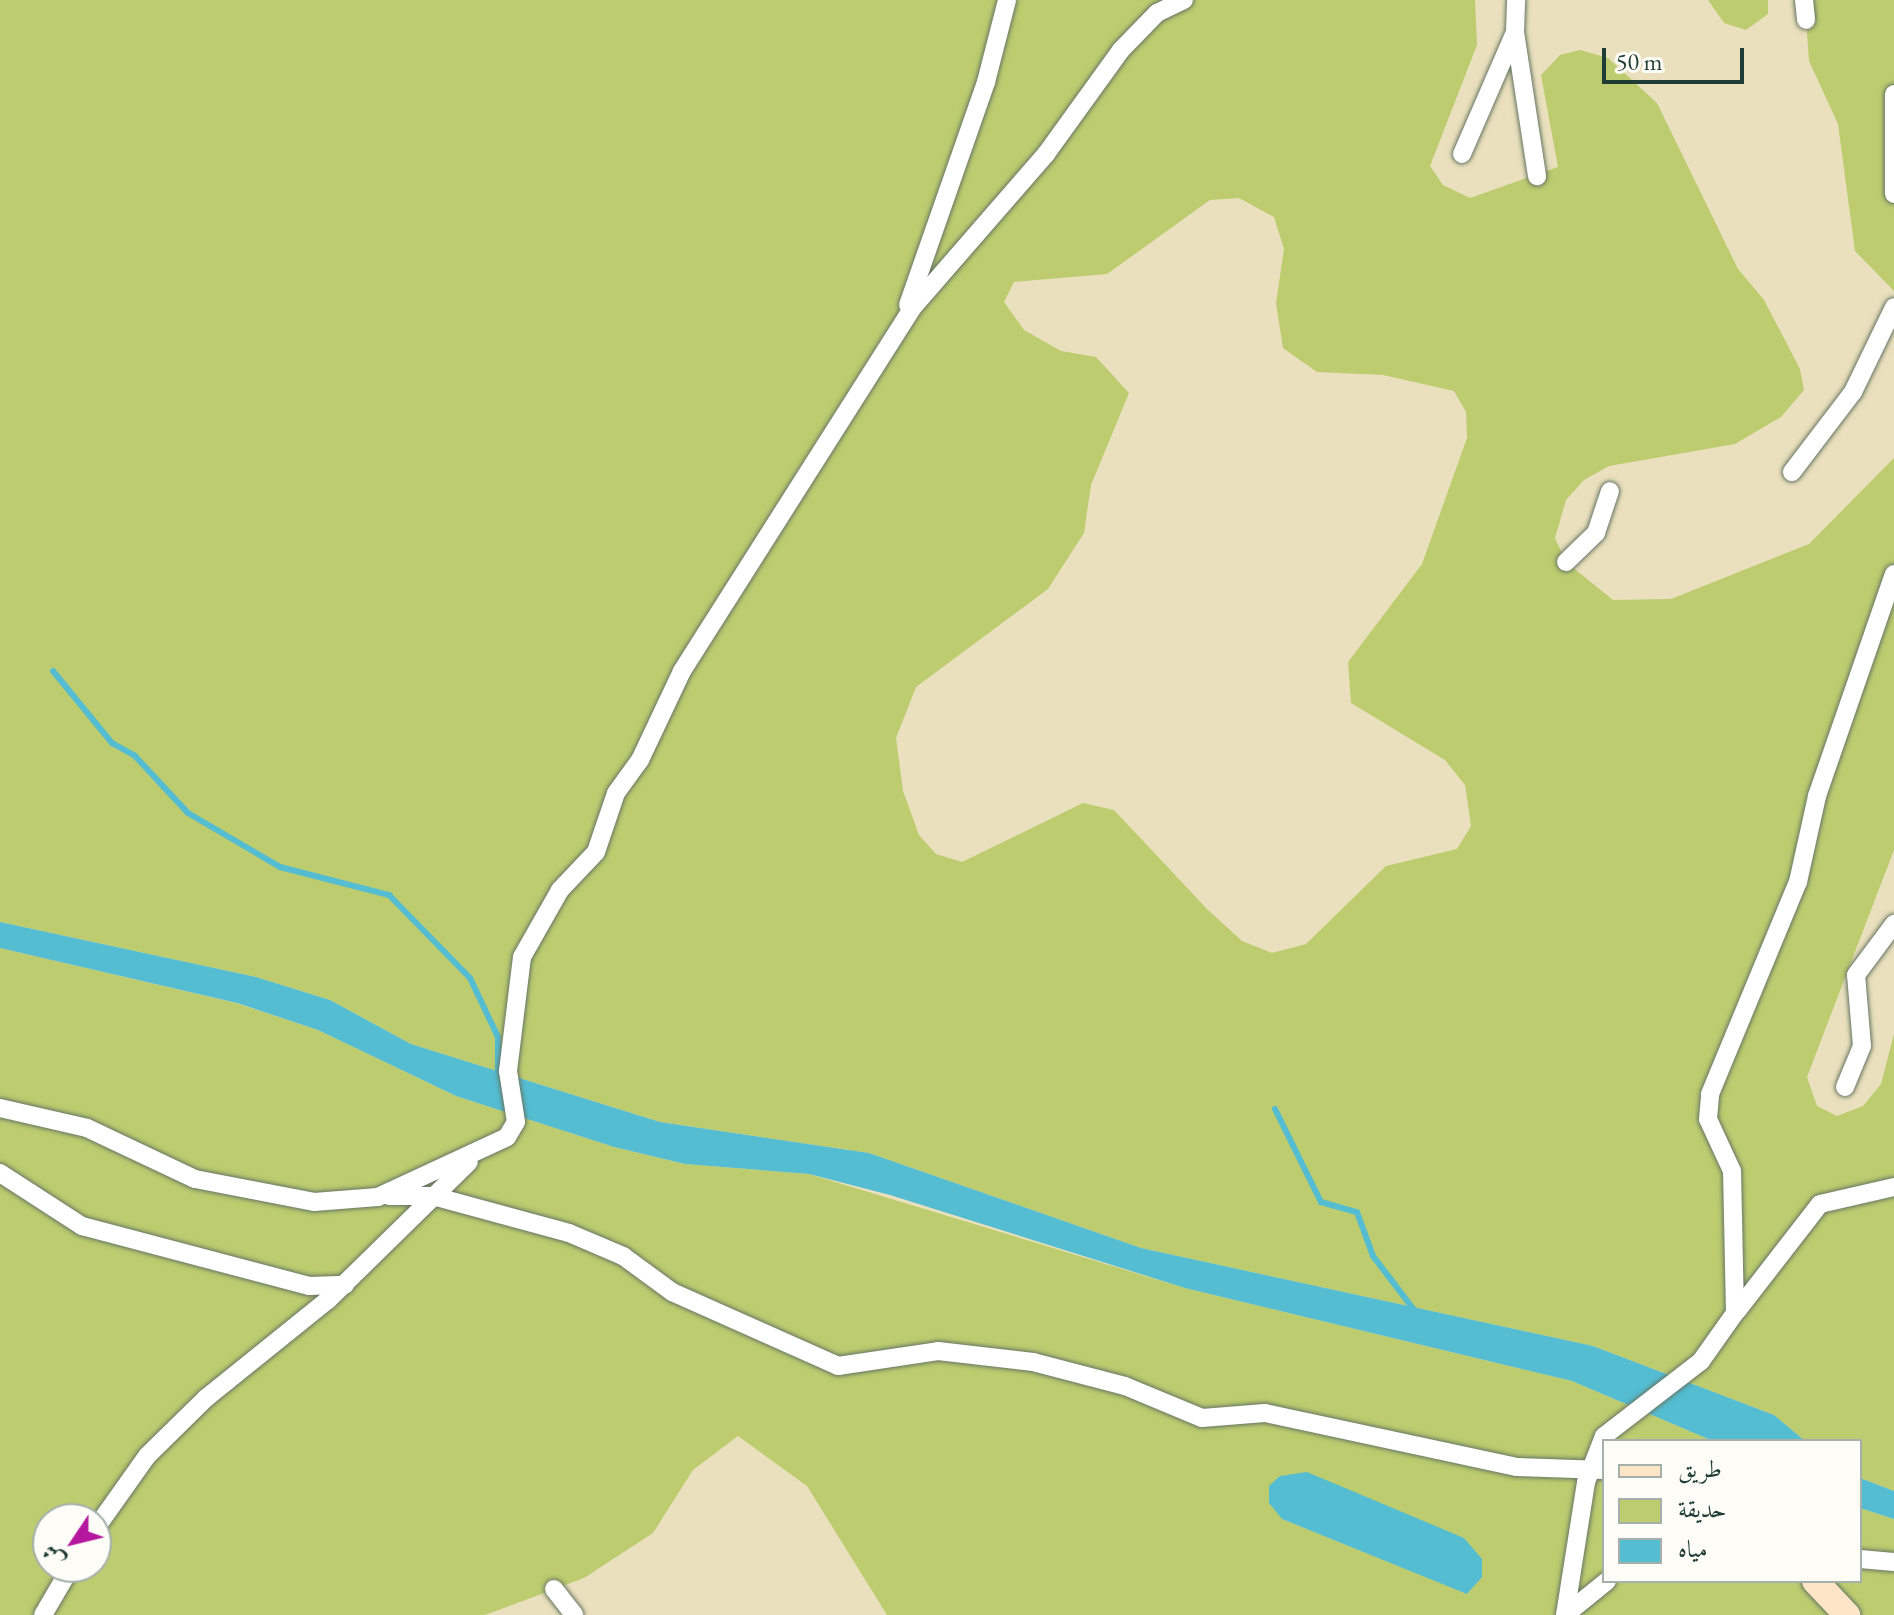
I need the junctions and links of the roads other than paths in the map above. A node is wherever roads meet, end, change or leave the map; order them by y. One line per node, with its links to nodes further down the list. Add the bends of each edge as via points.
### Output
1 (1007, 0): 12 (street, via 986,82)
2 (1184, 0): 12 (street, via 1157,13 1121,50 1046,154)
3 (1516, 0): 6 (street)
4 (1804, 0): 5 (street)
5 (1806, 20)
6 (1515, 32): 8 (street); 9 (street)
7 (1894, 94): 10 (street)
8 (1462, 154)
9 (1537, 176)
10 (1894, 194)
11 (1894, 307): 13 (street, via 1853,392)
12 (899, 326): 21 (street, via 682,671 607,811 596,852 539,923 513,993 508,1071 516,1122 507,1137)
13 (1792, 472)
14 (1610, 491): 15 (street, via 1596,533)
15 (1566, 562)
16 (1894, 574): 17 (street)
17 (1889, 600): 27 (street, via 1817,796 1798,882 1710,1094 1708,1119 1732,1171)
18 (1894, 924): 19 (street, via 1856,975 1862,1046)
19 (1845, 1087)
20 (0, 1108): 25 (street, via 87,1128 195,1179 314,1202)
21 (477, 1155): 24 (street); 25 (street)
22 (0, 1173): 26 (street, via 82,1226 309,1286)
23 (1894, 1187): 27 (street, via 1820,1204)
24 (433, 1196): 25 (street); 26 (street); 29 (street, via 596,1244 672,1292 838,1366 938,1351 1033,1362 1125,1386 1202,1418 1265,1413 1517,1467)
25 (378, 1197)
26 (345, 1285): 30 (street, via 206,1398 147,1456)
27 (1735, 1313): 28 (street, via 1701,1361 1614,1422)
28 (1608, 1439)
29 (1597, 1470): 34 (street, via 1565,1615)
30 (112, 1505)
31 (1862, 1559): 32 (street)
32 (1894, 1562)
33 (62, 1583): 37 (street)
34 (1605, 1583)
35 (1817, 1583): 39 (main road)
36 (554, 1589): 38 (street)
37 (43, 1615)
38 (574, 1615)
39 (1847, 1615)

